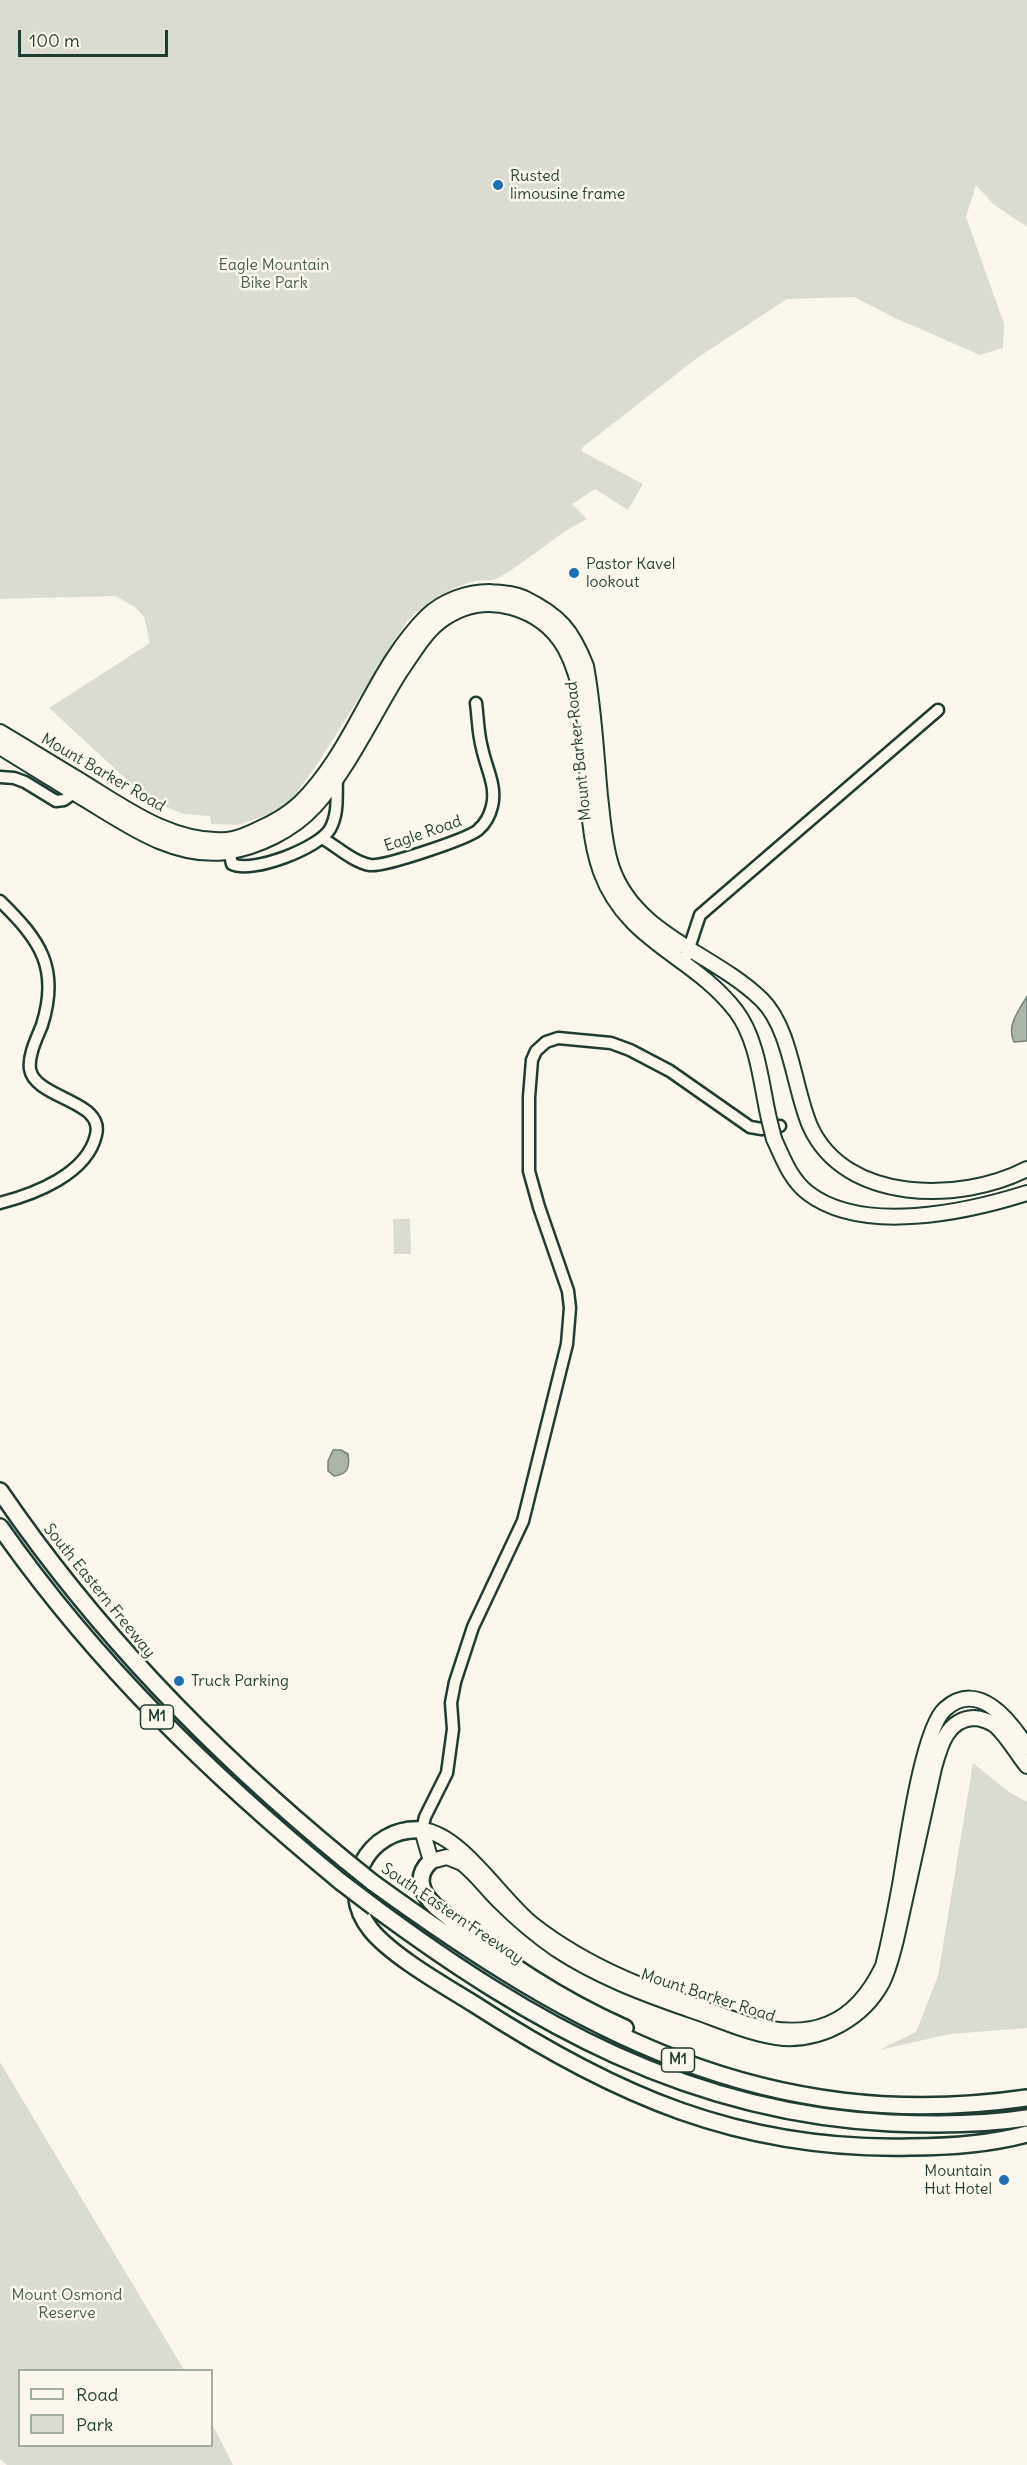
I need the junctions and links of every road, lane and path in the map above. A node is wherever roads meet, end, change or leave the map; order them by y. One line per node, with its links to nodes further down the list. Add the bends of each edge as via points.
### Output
1 (476, 703): 8 (street, Eagle Road, via 479,737 493,793 487,820 477,831 397,861 369,865)
2 (938, 710): 11 (street, via 700,915)
3 (0, 732): 7 (main road, Mount Barker Road)
4 (0, 747): 7 (main road, Mount Barker Road)
5 (337, 776): 8 (street, via 336,812); 9 (main road, Mount Barker Road, via 314,808 291,826 253,845); 12 (main road, Mount Barker Road, via 410,658 438,623 482,603 510,607 538,618 564,647 578,684 593,844 609,893 636,928)
6 (0, 777): 7 (street, via 25,782 56,801 64,800)
7 (79, 788): 9 (main road, Mount Barker Road, via 172,831)
8 (322, 838): 9 (street, via 287,856 249,867 232,864)
9 (228, 846): 11 (main road, Mount Barker Road, via 279,820 311,791 410,636 428,615 465,595 514,593 561,621 575,639 586,666 605,839 612,868 625,895 644,916)
10 (0, 901): 16 (street, via 31,933 44,956 49,976 48,1003 31,1058 33,1077 92,1115 97,1130 93,1146 69,1172 31,1193)
11 (690, 949): 12 (street); 14 (main road, Mount Barker Road, via 765,1002 781,1031 811,1127 822,1147 858,1175 879,1185 909,1191 976,1186)
12 (684, 963): 13 (main road, Mount Barker Road, via 723,997 743,1023)
13 (774, 1128): 15 (main road, Mount Barker Road, via 788,1170 808,1193 857,1213 938,1212 991,1204); 21 (street, via 750,1127 670,1071 611,1043 558,1038 536,1051 530,1073 529,1171 568,1291 567,1344 523,1521 474,1627 454,1682 447,1773)
14 (1027, 1169)
15 (1027, 1193)
16 (0, 1203)
17 (0, 1491): 23 (highway, South Eastern Freeway / M1, bridge, via 63,1578 133,1662 248,1776 372,1882 467,1948 598,2026 696,2067)
18 (0, 1527): 25 (highway, M1, bridge, via 67,1615 159,1719 237,1795 374,1907 462,1970 554,2025 651,2071 702,2089 806,2115 859,2121 967,2124)
19 (1027, 1747): 21 (main road, Mount Barker Road, via 1011,1724 989,1704 973,1699 955,1702 943,1710 934,1725 922,1765 884,1966 867,1994 848,2013 834,2022 801,2032 747,2024 602,1970 530,1922 457,1846)
20 (1027, 1767): 22 (main road, Mount Barker Road, via 994,1725 977,1718 963,1719 952,1727 936,1760 896,1940 882,1984 845,2022 802,2037 784,2038 746,2029 608,1979 536,1933 462,1863 447,1857)
21 (423, 1827): 22 (main road); 26 (highway, via 392,1834 364,1860 356,1889 367,1925 388,1946 442,1984 607,2082 706,2121 773,2138 817,2144 922,2147)
22 (431, 1862): 23 (highway, via 421,1878 430,1902 531,1976 618,2024)
23 (800, 2096): 24 (highway, South Eastern Freeway / M1, via 907,2106)
24 (1027, 2098)
25 (1027, 2118)
26 (1027, 2134)

